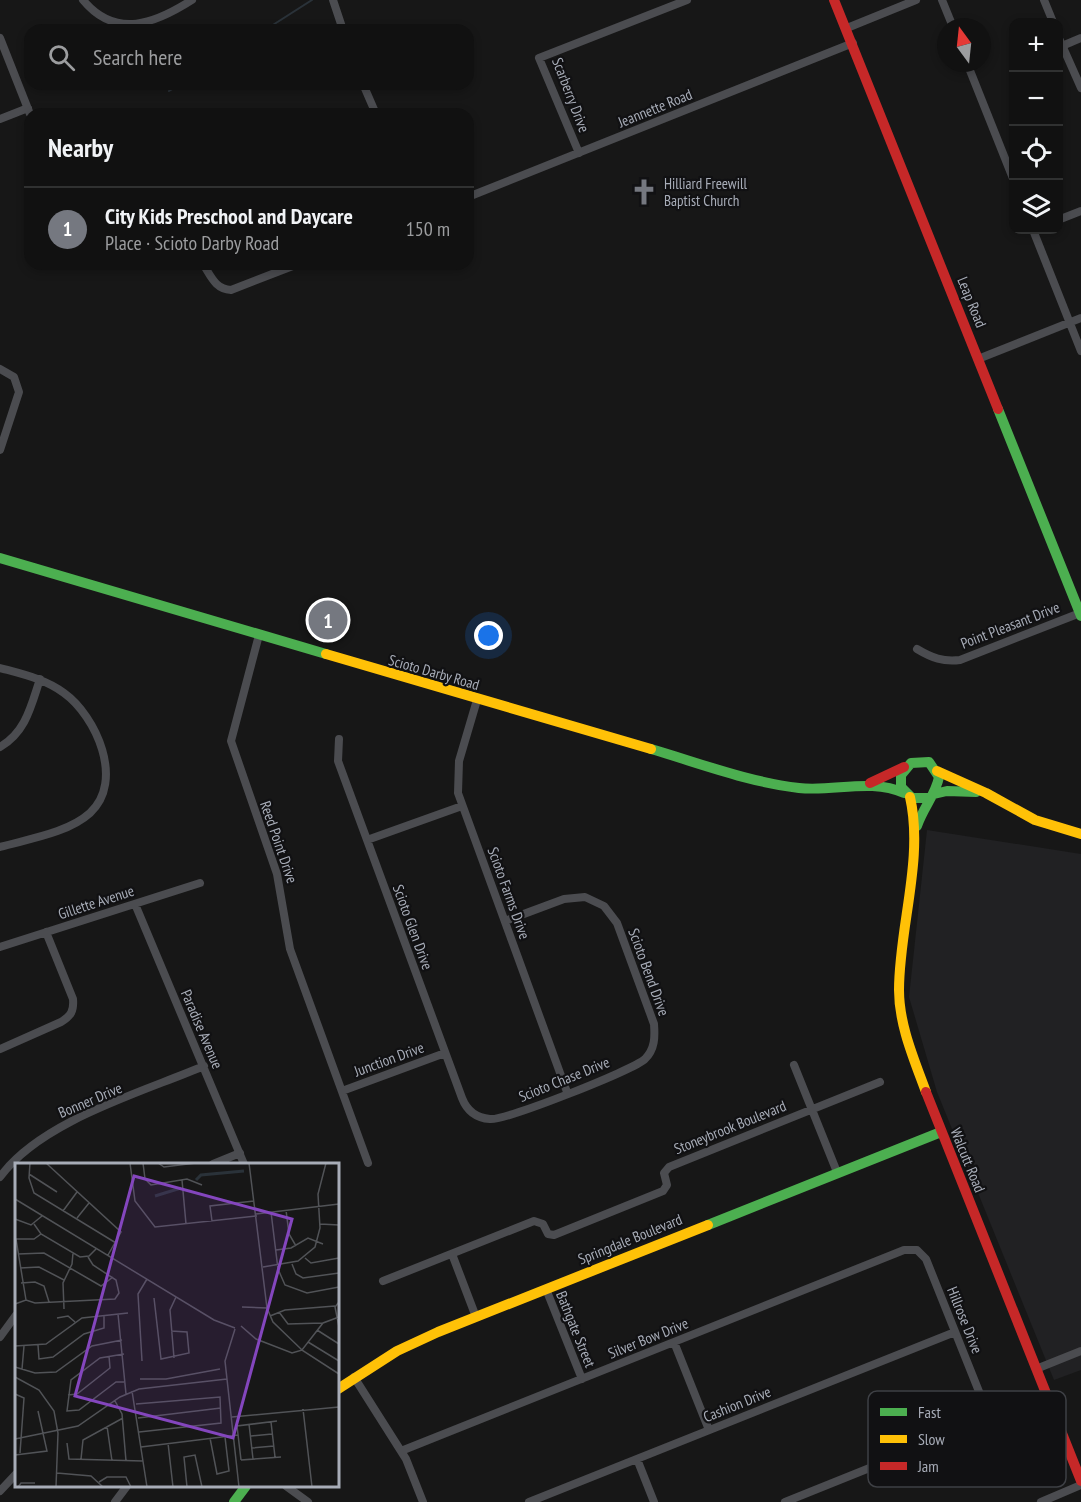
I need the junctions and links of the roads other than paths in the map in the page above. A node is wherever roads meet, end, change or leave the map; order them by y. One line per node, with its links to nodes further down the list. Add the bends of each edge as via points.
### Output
1 (83, 0): 2 (street, via 98,14 127,24 158,21)
2 (192, 0)
3 (333, 0): 11 (street)
4 (687, 0): 25 (street, Scarberry Drive, via 539,58)
5 (834, 0): 12 (street, Leap Road)
6 (916, 0): 12 (street)
7 (942, 0): 9 (street)
8 (1044, 0): 10 (street)
9 (949, 18)
10 (1051, 18)
11 (341, 24)
12 (847, 28): 15 (street, Leap Road)
13 (0, 38): 21 (street)
14 (1081, 38): 16 (street)
15 (853, 43): 25 (street, Jeannette Road); 36 (street, Leap Road)
16 (1063, 46)
17 (1063, 48): 19 (street)
18 (971, 72): 26 (street)
19 (1081, 88)
20 (366, 90): 22 (street)
21 (28, 108)
22 (373, 108)
23 (24, 112): 24 (street)
24 (0, 119)
25 (579, 153): 27 (street, Jeannette Road)
26 (1014, 180)
27 (474, 195)
28 (1081, 211): 29 (street)
29 (1063, 218)
30 (1035, 234): 34 (street)
31 (207, 270): 32 (street, via 222,290)
32 (283, 270)
33 (1081, 318): 34 (street)
34 (1069, 323): 35 (street); 36 (street)
35 (1081, 351)
36 (978, 359): 40 (street, Leap Road)
37 (0, 369): 38 (street, via 14,377 20,393)
38 (0, 450)
39 (0, 558): 41 (street, Scioto Darby Road)
40 (1080, 615): 42 (street, Point Pleasant Drive, via 960,660 934,659)
41 (259, 635): 45 (street, Scioto Darby Road); 70 (street, Reed Point Drive, via 231,741 277,874 290,950)
42 (917, 649)
43 (0, 668): 44 (street)
44 (40, 679): 47 (street, via 24,724 18,734); 58 (street, via 66,694 93,730 105,768 100,798 90,813 73,824)
45 (477, 700): 50 (street, Scioto Darby Road, via 783,787 824,790); 54 (street, Scioto Farms Drive, via 459,761 458,793)
46 (339, 739): 57 (street, Scioto Glen Drive, via 338,761)
47 (0, 747)
48 (904, 767): 49 (street, via 923,760); 50 (street, Scioto Darby Road); 52 (street, via 899,780)
49 (938, 771): 51 (street); 53 (street, via 939,783)
50 (864, 786): 52 (street, Scioto Darby Road, via 894,787)
51 (982, 793): 53 (street, via 950,791); 55 (street, via 1040,824)
52 (907, 795): 53 (street, via 916,800); 56 (street, Walcutt Road, via 914,815)
53 (931, 796): 56 (street, Walcutt Road)
54 (462, 806): 57 (street); 61 (street, Scioto Farms Drive)
55 (1081, 834)
56 (914, 835): 74 (street, Walcutt Road, via 899,1006)
57 (367, 840): 66 (street, Scioto Glen Drive)
58 (0, 847)
59 (200, 883): 60 (street, Gillette Avenue)
60 (135, 904): 62 (street, Gillette Avenue); 68 (street, Paradise Avenue)
61 (505, 921): 65 (street, Scioto Bend Drive, via 564,899 585,897 604,906 617,923 654,1024); 71 (street, Scioto Farms Drive)
62 (46, 932): 63 (street, Gillette Avenue); 64 (street, via 74,1009 61,1022)
63 (0, 947)
64 (0, 1049)
65 (653, 1049): 71 (street, Scioto Chase Drive, via 635,1066)
66 (445, 1053): 70 (street, Junction Drive); 73 (street, Scioto Glen Drive, via 464,1103)
67 (794, 1065): 72 (street)
68 (204, 1066): 75 (street, Paradise Avenue); 80 (street, Bonner Drive, via 62,1125 22,1152)
69 (880, 1082): 72 (street, Stoneybrook Boulevard)
70 (342, 1090): 78 (street, Reed Point Drive)
71 (567, 1092): 73 (street, Scioto Chase Drive, via 496,1119)
72 (812, 1110): 79 (street); 82 (street, Stoneybrook Boulevard, via 669,1167 664,1173 667,1185 663,1191 564,1232 550,1235 543,1224 534,1221)
73 (478, 1117)
74 (941, 1132): 79 (street, Springdale Boulevard); 91 (street, Walcutt Road)
75 (240, 1153): 76 (street); 77 (street, Paradise Avenue)
76 (215, 1163)
77 (244, 1163)
78 (368, 1163)
79 (837, 1172): 84 (street, Springdale Boulevard)
80 (0, 1177)
81 (904, 1250): 87 (street, Hillrose Drive, via 911,1248 923,1253); 89 (street, Silver Bow Drive)
82 (452, 1254): 83 (street, Stoneybrook Boulevard); 86 (street)
83 (383, 1281)
84 (546, 1289): 86 (street, Springdale Boulevard); 93 (street, Bathgate Street)
85 (15, 1316): 88 (street)
86 (476, 1317): 92 (street, Springdale Boulevard, via 397,1351)
87 (955, 1332): 95 (street, Hillrose Drive); 97 (street, Cashion Drive)
88 (0, 1337)
89 (674, 1342): 93 (street, Silver Bow Drive); 97 (street)
90 (1081, 1351): 91 (street)
91 (1036, 1369): 96 (street, Walcutt Road)
92 (354, 1377): 94 (street, Springdale Boulevard); 99 (street)
93 (582, 1379): 99 (street, Silver Bow Drive)
94 (339, 1388)
95 (979, 1391)
96 (1045, 1391)
97 (709, 1430): 100 (street, Cashion Drive)
98 (1066, 1445): 103 (street, Walcutt Road)
99 (401, 1451): 111 (street)
100 (637, 1459): 112 (street, Cashion Drive); 113 (street)
101 (868, 1469): 114 (street, Hillrose Drive)
102 (15, 1475): 107 (street)
103 (1081, 1483): 115 (street)
104 (126, 1487): 108 (street)
105 (245, 1487): 109 (street)
106 (289, 1487): 110 (street)
107 (0, 1491)
108 (115, 1502)
109 (234, 1502)
110 (308, 1502)
111 (423, 1502)
112 (529, 1502)
113 (654, 1502)
114 (785, 1502)
115 (1041, 1502)

